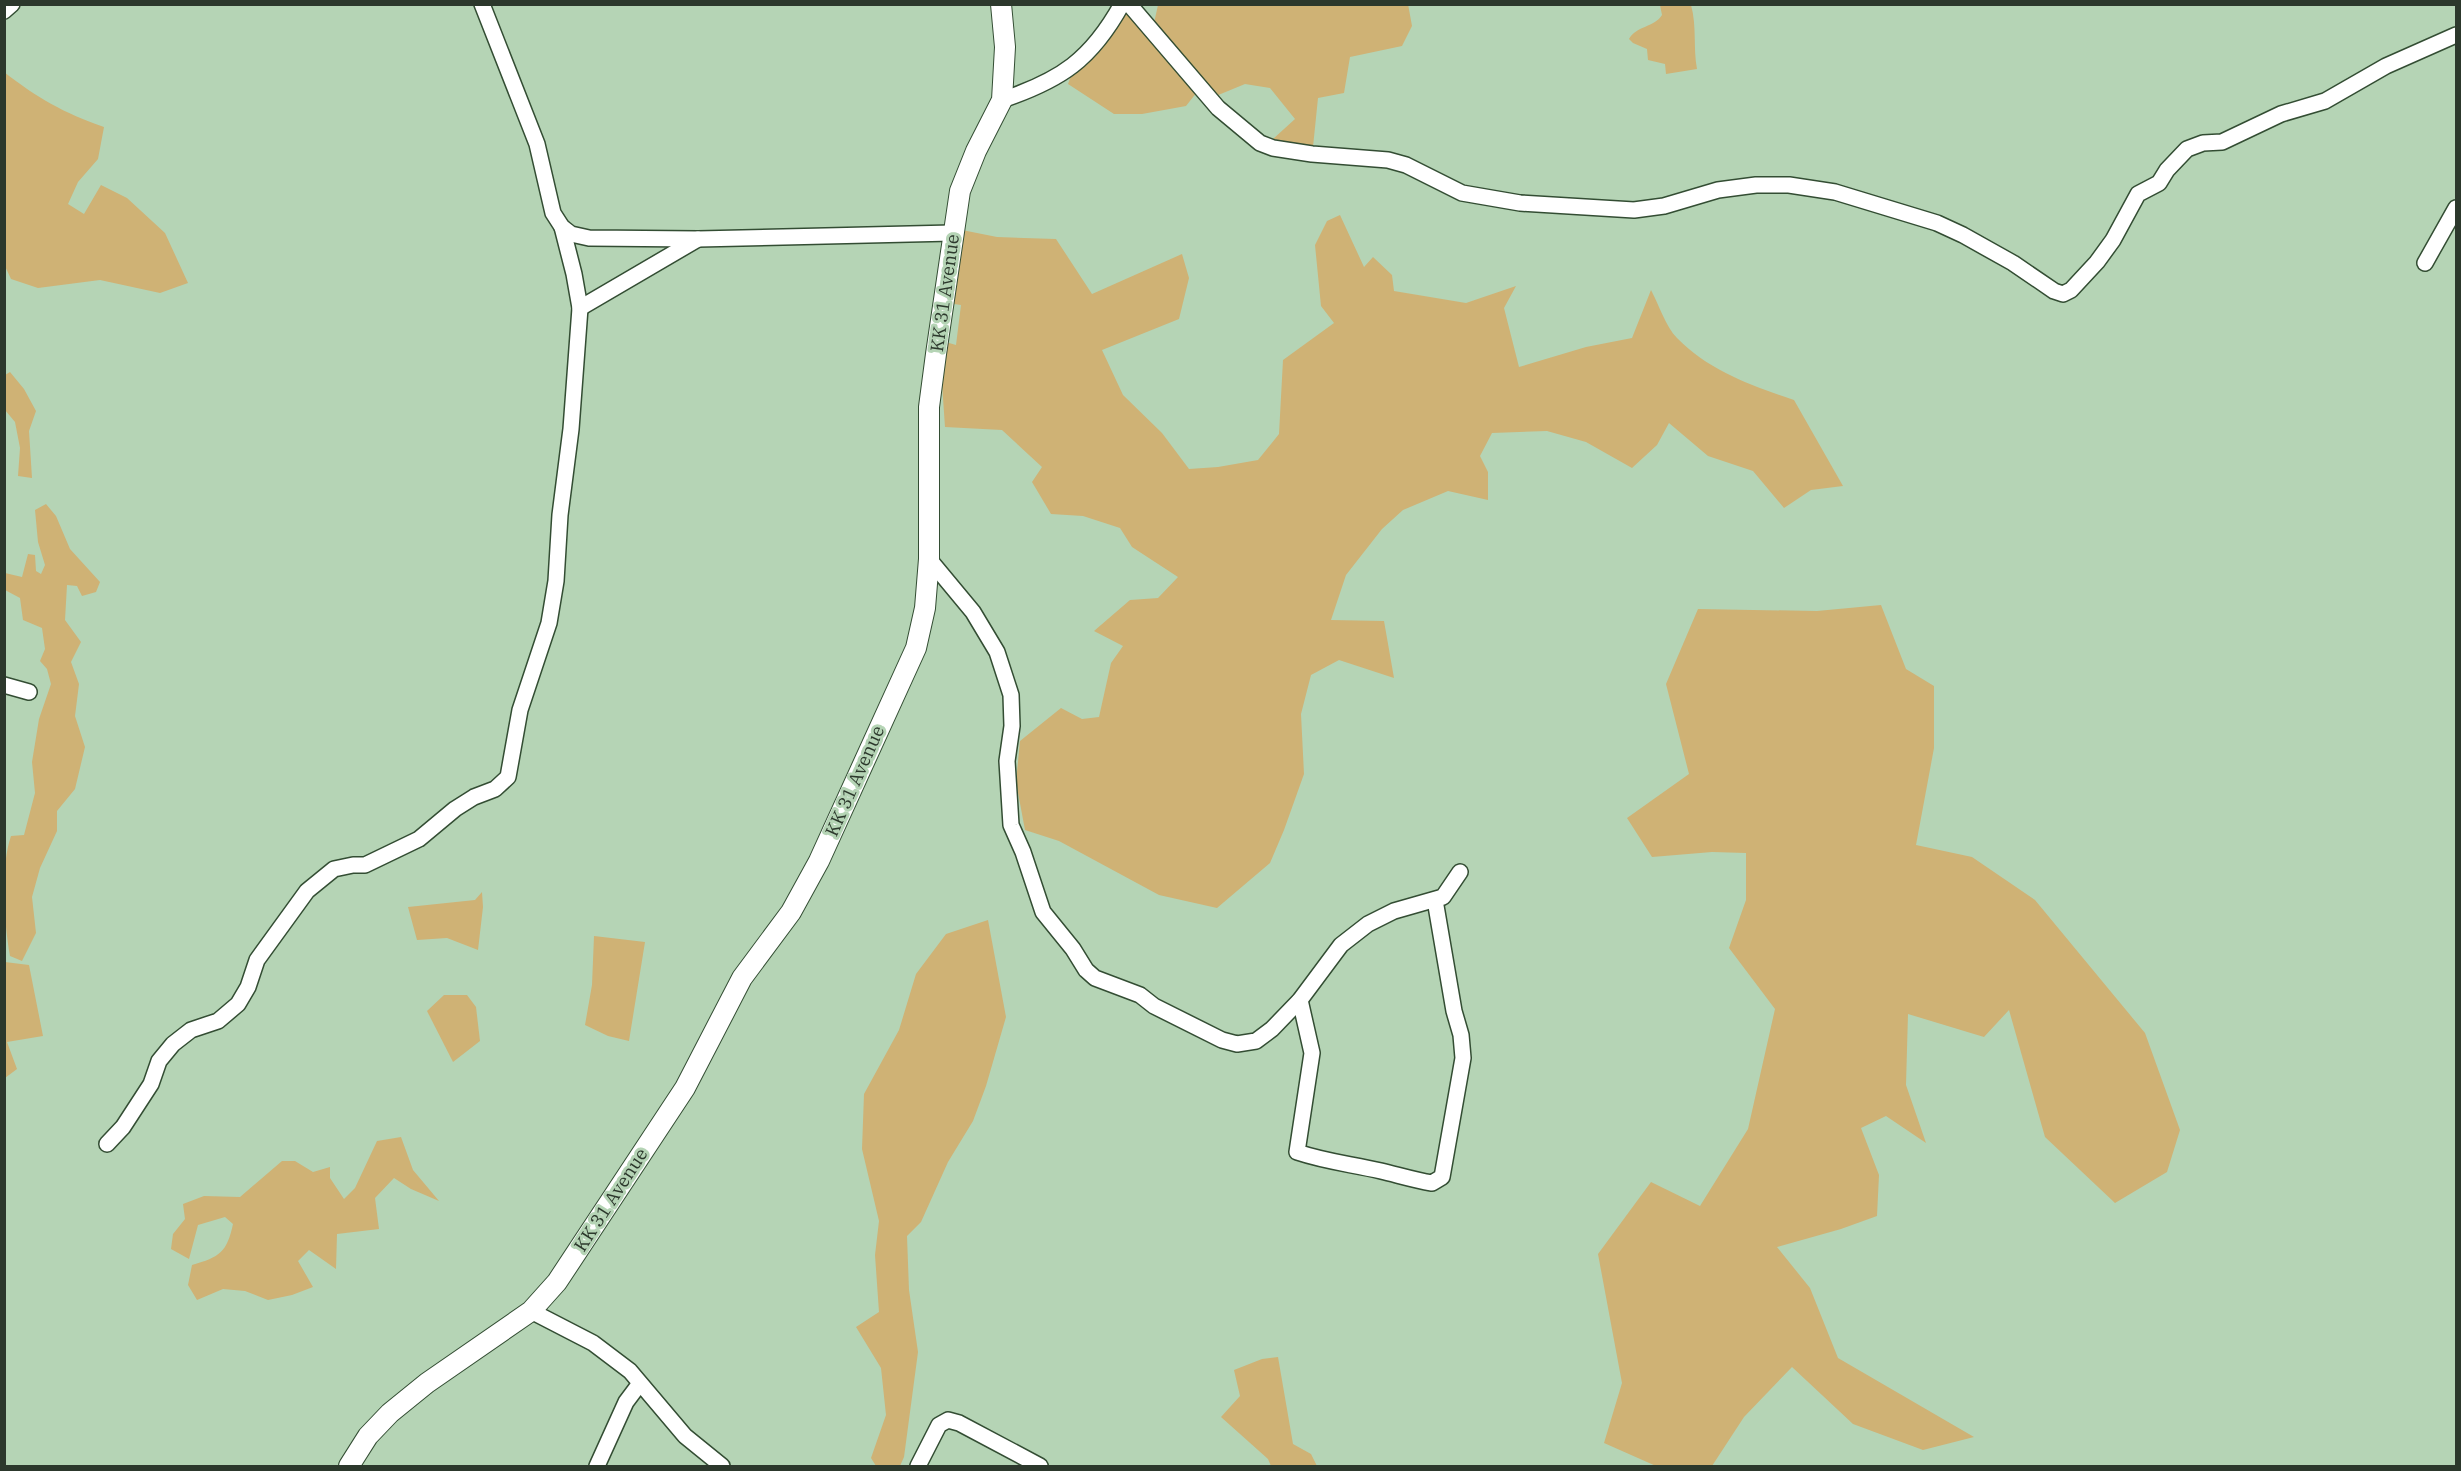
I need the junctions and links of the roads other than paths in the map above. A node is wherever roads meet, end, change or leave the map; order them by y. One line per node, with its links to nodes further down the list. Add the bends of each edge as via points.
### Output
1 (12, 4): 6 (street)
2 (482, 4): 10 (street, via 537,144 553,213)
3 (1001, 4): 8 (main road, via 1005,47)
4 (1122, 4): 8 (street, via 1108,29 1066,72)
5 (1129, 4): 7 (street, via 1218,108 1260,143 1273,148 1388,160 1462,193 1520,203 1634,210 1756,185 1790,185 1835,192 1964,235 2063,294 2071,290 2114,240 2138,194 2159,183 2187,149 2222,142 2281,114 2325,101 2386,66)
6 (4, 11)
7 (2457, 35)
8 (1002, 100): 11 (main road, KK 31 Avenue, via 960,190)
9 (2457, 208): 13 (street)
10 (562, 227): 12 (street, via 570,234 589,238); 14 (street)
11 (952, 233): 12 (street); 15 (main road, KK 31 Avenue, via 929,407)
12 (698, 239): 14 (street)
13 (2425, 263)
14 (580, 308): 21 (street, via 556,581 549,623 520,710 508,777 495,789 455,809 420,839 365,865 334,869 308,891 257,960 238,1004 218,1021 191,1030 173,1044 159,1061 151,1084 123,1127)
15 (929, 559): 20 (street, via 973,612 997,652 1011,695 1007,761 1011,825 1043,912 1086,970 1095,978 1140,994 1155,1006 1237,1044 1256,1041); 22 (main road, KK 31 Avenue, via 925,609 916,648 819,861 791,912 742,978 684,1088 557,1282)
16 (4, 685): 17 (street)
17 (29, 692)
18 (1460, 872): 19 (street, via 1443,897)
19 (1435, 900): 20 (street, via 1394,911 1368,924 1341,945); 20 (street, via 1463,1058 1442,1177 1432,1183 1411,1180 1297,1152 1312,1053)
20 (1300, 1000)
21 (107, 1144)
22 (531, 1311): 24 (main road, KK 31 Avenue, via 390,1413 368,1436); 26 (street, via 593,1343 630,1371 679,1430)
23 (638, 1386): 25 (street, via 626,1402)
24 (349, 1467)
25 (597, 1467)
26 (722, 1467)
27 (918, 1467): 28 (street, via 939,1425 948,1420)
28 (1040, 1467)

